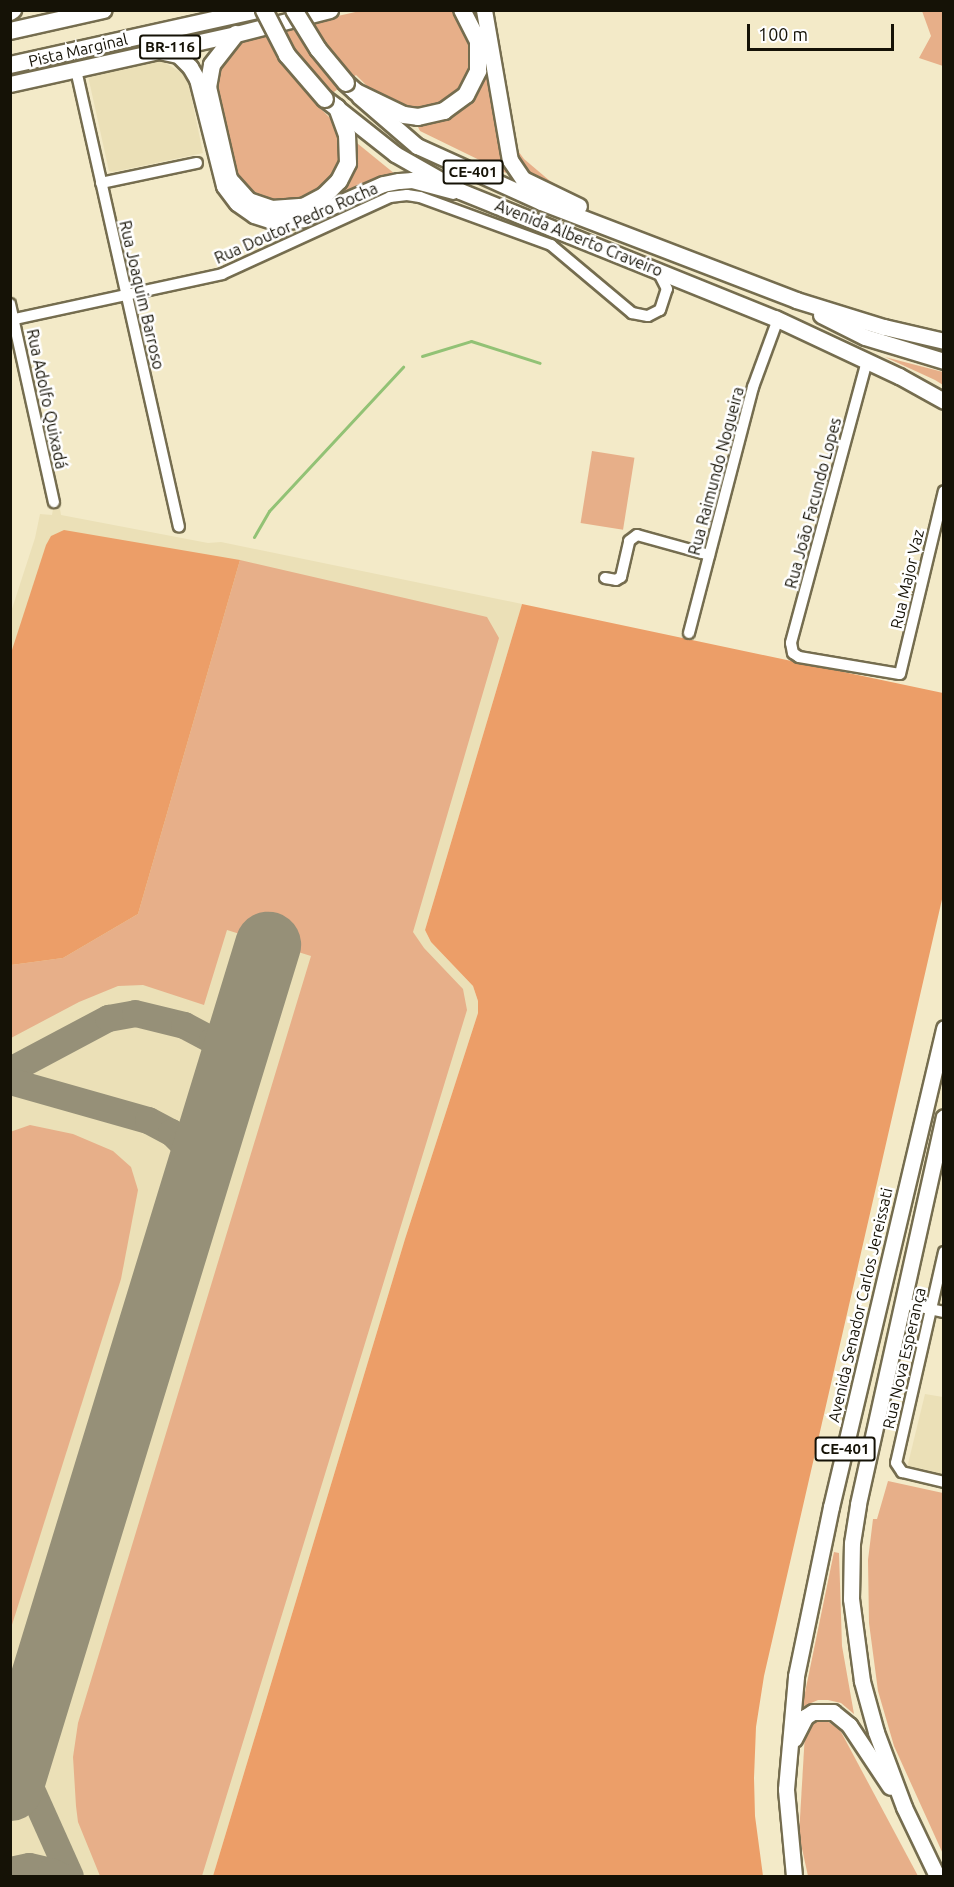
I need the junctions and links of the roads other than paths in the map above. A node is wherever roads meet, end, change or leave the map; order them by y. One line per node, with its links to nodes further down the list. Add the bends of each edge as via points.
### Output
1 (21, 10): 9 (main road)
2 (104, 10): 10 (highway)
3 (258, 10): 13 (highway, BR-116)
4 (264, 10): 17 (highway, Avenida Alberto Craveiro / CE-401, bridge, via 287,56)
5 (294, 10): 16 (highway, Avenida Alberto Craveiro / CE-401, bridge, via 332,69)
6 (330, 10): 11 (main road, Pista Marginal / BR-116)
7 (462, 10): 16 (highway, via 478,41 480,56 472,85 455,105 434,116 404,115)
8 (484, 10): 21 (main road, via 506,142 516,171 537,187 584,208)
9 (11, 12)
10 (10, 31)
11 (236, 34): 12 (main road, Pista Marginal / BR-116); 17 (highway, via 212,65 208,87 229,179 249,201 272,209 293,209 314,202 333,188 345,173 349,152 347,135)
12 (154, 50): 14 (main road, Pista Marginal / BR-116); 20 (main road, via 178,55 190,67 197,79 224,186 237,203 254,215 276,222 303,219 383,184 399,181 412,180 437,189)
13 (10, 65)
14 (76, 70): 15 (main road, Pista Marginal / BR-116); 19 (street, Rua Joaquim Barroso)
15 (10, 84)
16 (351, 88): 21 (main road, Avenida Alberto Craveiro / CE-401, via 417,146 541,202)
17 (331, 104): 20 (main road, Avenida Alberto Craveiro / CE-401, via 395,154)
18 (197, 163): 19 (street)
19 (101, 183): 23 (street, Rua Joaquim Barroso)
20 (460, 191): 22 (main road, Avenida Alberto Craveiro / CE-401)
21 (605, 225): 24 (main road, Avenida Alberto Craveiro / CE-401)
22 (656, 269): 23 (street, Rua Doutor Pedro Rocha, via 667,289 660,310 648,316 632,313 551,245 407,195 390,197 222,274); 26 (main road, Avenida Alberto Craveiro / CE-401)
23 (127, 295): 27 (street, Rua Doutor Pedro Rocha); 34 (street, Rua Joaquim Barroso)
24 (796, 300): 28 (main road, Avenida Alberto Craveiro); 30 (main road, CE-401, via 847,328 900,350)
25 (10, 303): 27 (street, Rua Adolfo Quixadá)
26 (778, 319): 29 (main road, Avenida Alberto Craveiro / CE-401); 35 (street, Rua Raimundo Nogueira, via 753,387)
27 (12, 320): 33 (street, Rua Adolfo Quixadá)
28 (944, 341)
29 (867, 361): 31 (main road, Avenida Alberto Craveiro / CE-401); 38 (street, Rua João Facundo Lopes, via 791,643 793,653 799,657)
30 (944, 361)
31 (944, 401)
32 (944, 491): 38 (street, Rua Major Vaz)
33 (54, 502)
34 (179, 527)
35 (709, 555): 36 (street, via 637,535 629,541 621,577); 37 (street, Rua Raimundo Nogueira)
36 (605, 578)
37 (688, 633)
38 (900, 674)
39 (944, 1028): 46 (main road, Avenida Senador Carlos Jereissati / CE-401, via 831,1507 796,1676)
40 (944, 1117): 42 (main road, CE-401)
41 (944, 1252): 43 (street, Rua Nova Esperança)
42 (902, 1303): 43 (street); 47 (main road, CE-401, via 858,1504 852,1543 851,1599 862,1681)
43 (931, 1309): 44 (street); 45 (street, Rua Nova Esperança, via 896,1462 899,1469)
44 (944, 1312)
45 (944, 1482)
46 (787, 1759): 47 (main road, via 805,1717 813,1712 833,1712 849,1725); 48 (main road, Avenida Senador Carlos Jereissati / CE-401, via 787,1819)
47 (904, 1807): 49 (main road, CE-401)
48 (794, 1876)
49 (937, 1876)

